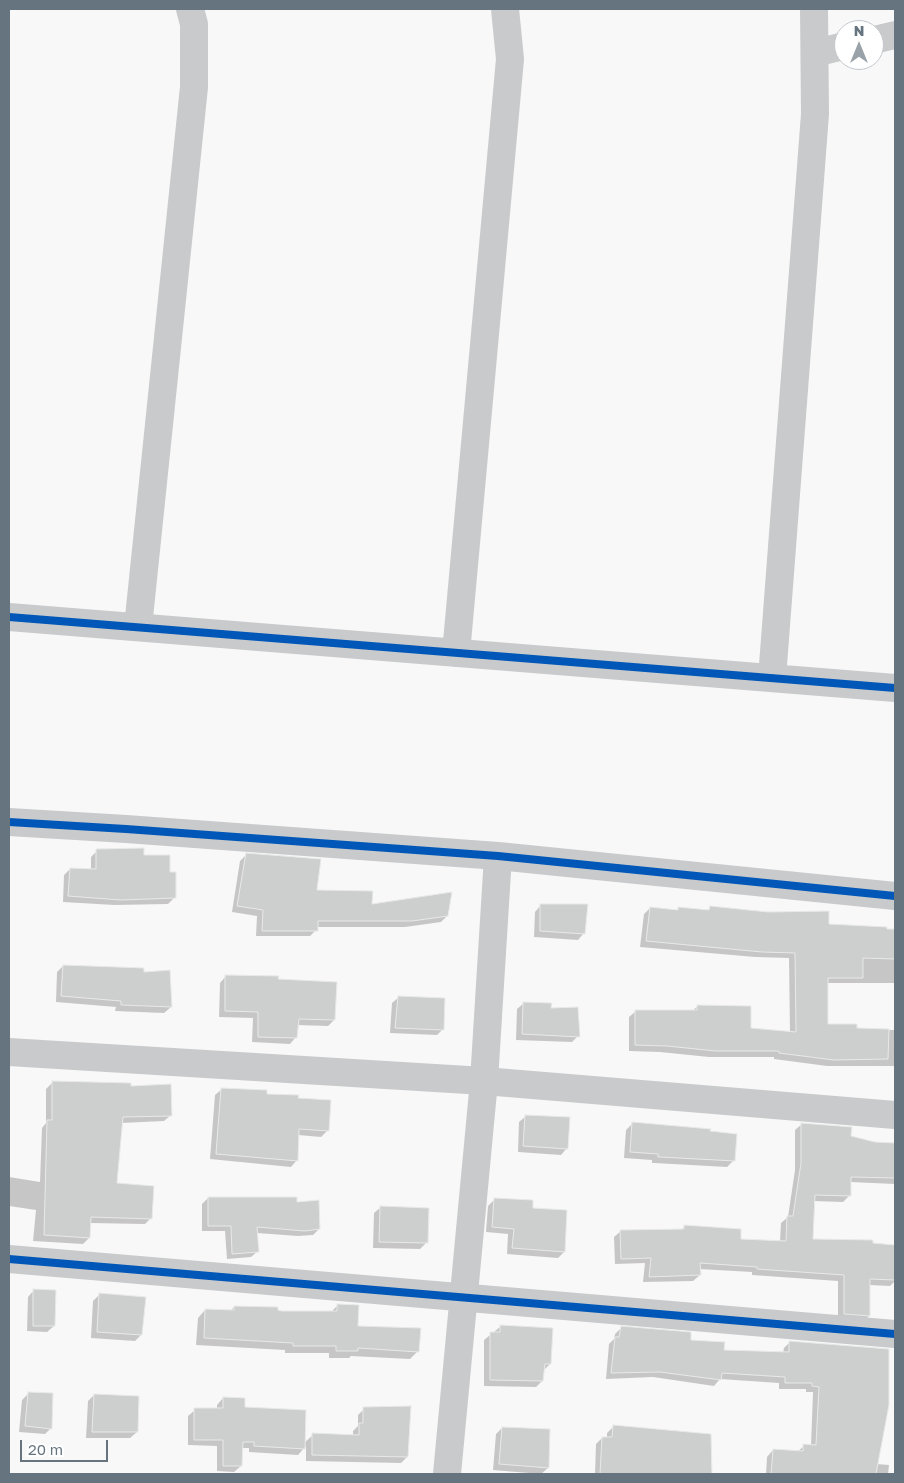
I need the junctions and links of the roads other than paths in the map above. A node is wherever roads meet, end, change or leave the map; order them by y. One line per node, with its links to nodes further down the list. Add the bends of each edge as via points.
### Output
1 (190, 9): 7 (street, via 194,24 194,88)
2 (505, 9): 8 (street, via 510,59)
3 (814, 9): 5 (street)
4 (834, 48): 5 (street)
5 (815, 53): 9 (street, via 815,114)
6 (9, 617): 7 (street)
7 (138, 627): 8 (street)
8 (456, 653): 9 (street)
9 (772, 678): 10 (street)
10 (895, 688)
11 (9, 822): 12 (street)
12 (498, 856): 13 (street); 15 (street)
13 (895, 896)
14 (9, 1052): 15 (street)
15 (484, 1081): 16 (street); 18 (street)
16 (895, 1115)
17 (9, 1259): 18 (street)
18 (463, 1299): 19 (street); 20 (street)
19 (895, 1334)
20 (448, 1474)

